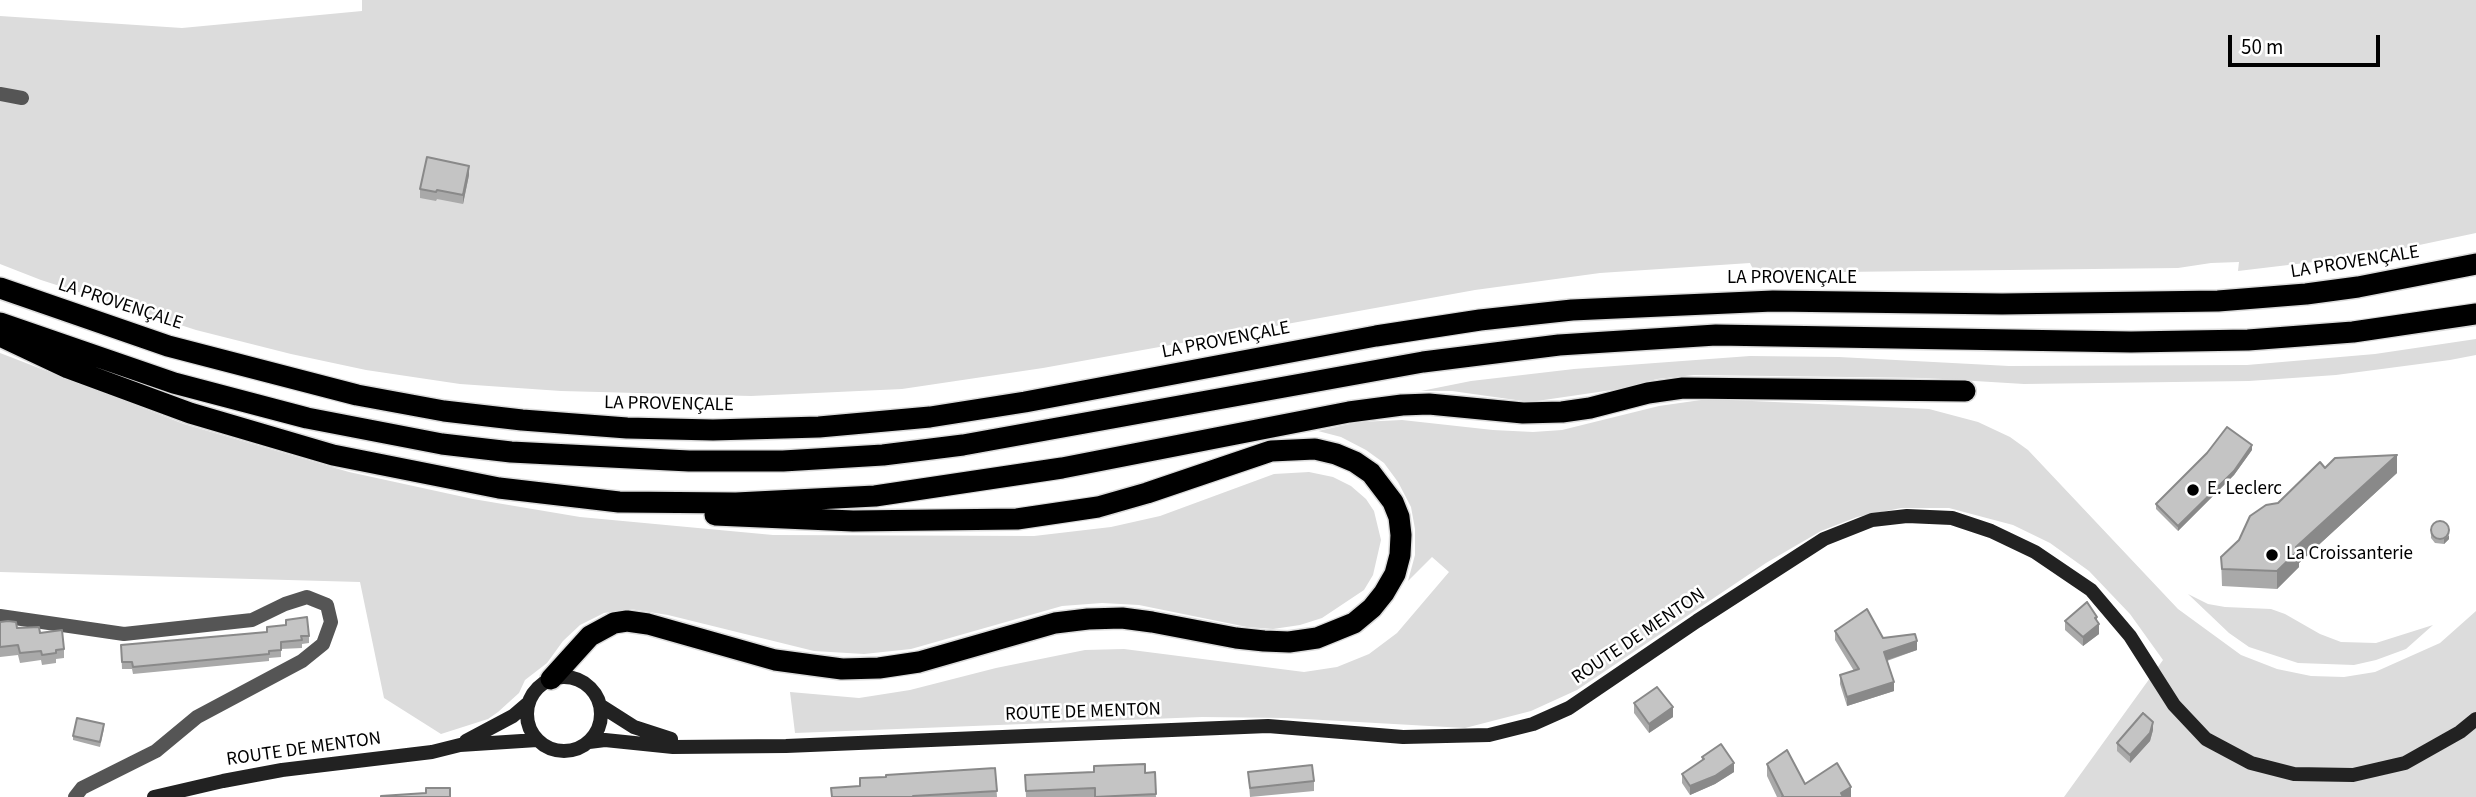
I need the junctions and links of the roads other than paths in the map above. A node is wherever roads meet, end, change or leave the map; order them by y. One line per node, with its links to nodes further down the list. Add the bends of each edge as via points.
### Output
1 (0, 94): 2 (street)
2 (22, 98)
3 (2476, 264): 4 (highway, LA PROVENÇALE, via 2358,287 2218,301 1773,301 1572,310 1376,336 930,417 713,430 522,420 358,395 168,345)
4 (0, 288)
5 (2476, 314): 6 (highway, via 2353,332 2212,341 1716,335 1559,345 1423,362 963,445 883,455 689,461 511,452 307,418 174,383)
6 (0, 323)
7 (0, 337): 9 (highway, via 68,368 190,413 333,455 499,488)
8 (1965, 391): 9 (highway, via 1683,388 1590,408 1523,413 1402,405 1062,468 875,496 736,503)
9 (619, 502): 11 (highway, via 793,520 1017,519 1098,507 1271,451 1315,449 1356,462 1383,486 1399,517 1400,555 1395,574 1372,608 1354,623 1317,638 1255,640 1122,618 1088,619 1055,623 919,662 842,669 775,660 627,621 590,636)
10 (0, 616): 19 (street, via 124,634 253,620 307,597 327,605 331,622 323,644 302,661 197,717 156,751 82,788)
11 (551, 679): 12 (main road); 13 (main road, via 563,676 584,682)
12 (527, 704): 15 (main road, via 528,729); 17 (main road, ROUTE DE MENTON)
13 (601, 706): 16 (main road, via 597,732); 18 (main road, ROUTE DE MENTON, via 634,727)
14 (2476, 719): 18 (main road, ROUTE DE MENTON, via 2405,763 2353,775 2294,774 2251,763 2206,739 2174,705 2130,636 2091,590 2035,552 1991,531 1952,518 1907,516 1872,520 1824,539 1569,708 1533,724 1489,735 1404,737 1268,726 786,746)
15 (537, 740): 16 (main road, via 555,751 567,752); 17 (main road, ROUTE DE MENTON)
16 (589, 742): 18 (main road, ROUTE DE MENTON)
17 (460, 745): 20 (main road, ROUTE DE MENTON, via 223,780)
18 (694, 745)
19 (75, 797)
20 (154, 797)

